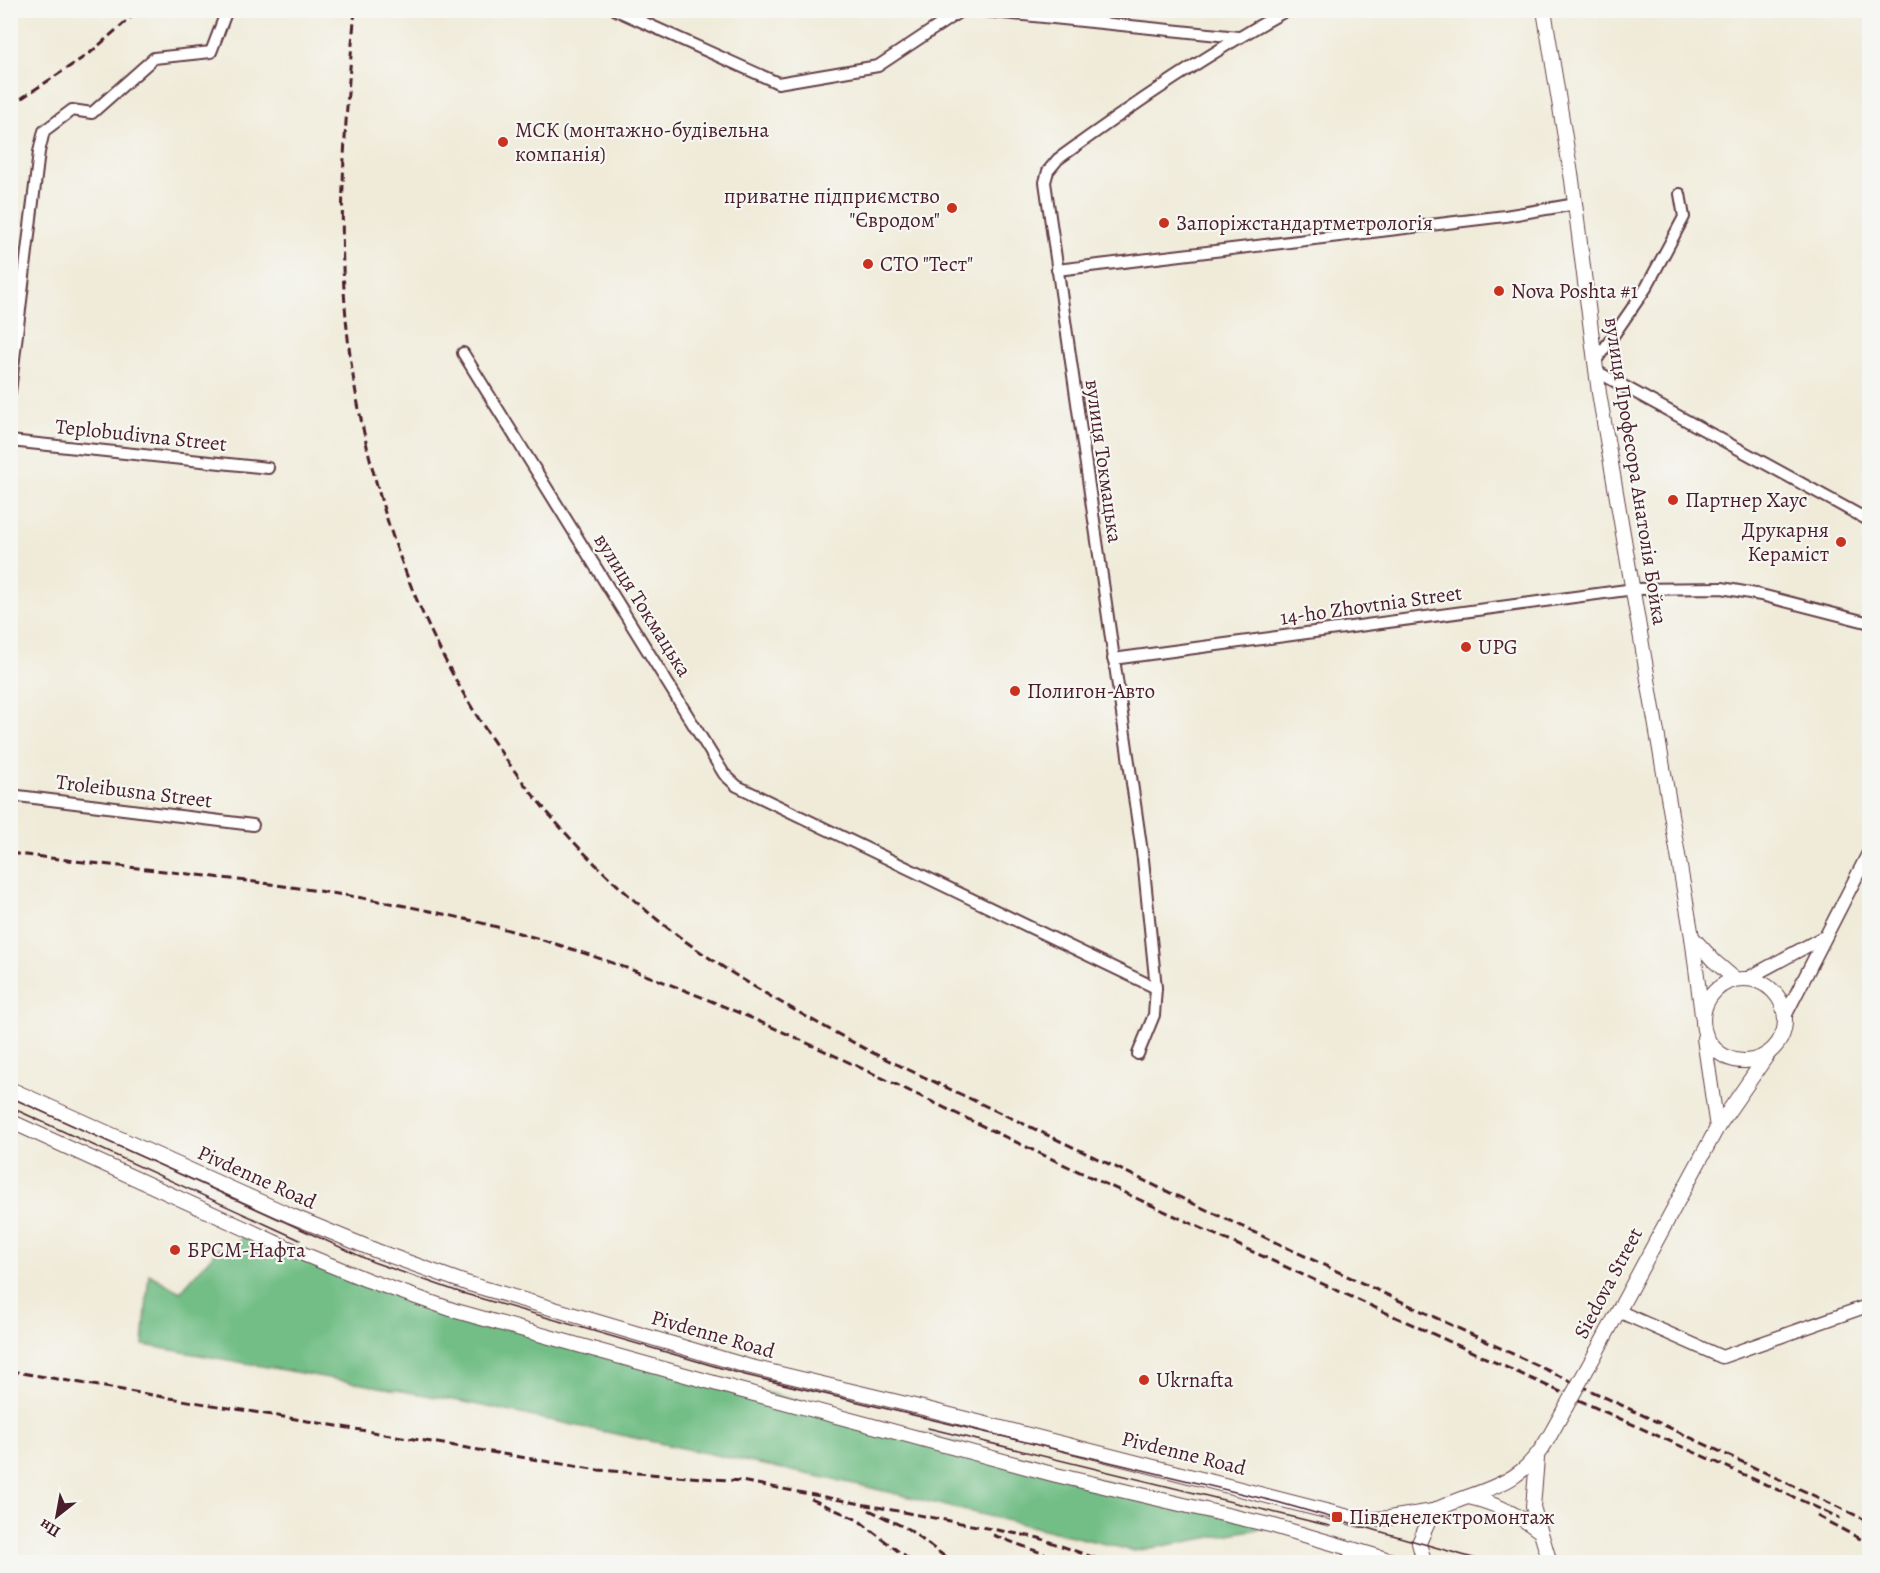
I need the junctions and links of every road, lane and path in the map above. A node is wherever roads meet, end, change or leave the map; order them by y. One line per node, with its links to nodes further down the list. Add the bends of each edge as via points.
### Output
1 (227, 10): 13 (street, via 211,52 154,57 92,113 72,110 44,131)
2 (616, 10): 3 (street, via 778,83 878,66)
3 (962, 10)
4 (974, 10): 7 (street)
5 (1287, 10): 7 (street)
6 (1544, 10): 9 (main road, вулиця Професора Анатолія Бойка)
7 (1238, 37): 10 (street, вулиця Токмацька, via 1145,96 1058,159 1048,171 1045,182)
8 (1680, 194): 12 (street, via 1684,217 1646,288)
9 (1576, 204): 10 (street); 12 (main road, вулиця Професора Анатолія Бойка)
10 (1057, 270): 19 (street, вулиця Токмацька)
11 (464, 353): 26 (street, вулиця Токмацька, via 724,774 737,786)
12 (1596, 366): 16 (street); 17 (main road, вулиця Професора Анатолія Бойка)
13 (10, 392)
14 (10, 441): 15 (street, Teplobudivna Street)
15 (268, 468)
16 (1869, 521)
17 (1634, 589): 18 (street, 14-ho Zhovtnia Street, via 1722,588); 19 (street, 14-ho Zhovtnia Street); 23 (main road, вулиця Професора Анатолія Бойка)
18 (1869, 623)
19 (1113, 659): 26 (street, вулиця Токмацька, via 1143,859)
20 (10, 795): 21 (street, Troleibusna Street)
21 (253, 825)
22 (1869, 850): 24 (street)
23 (1692, 938): 25 (main road, via 1714,961); 28 (main road, вулиця Професора Анатолія Бойка)
24 (1824, 938): 25 (street); 27 (street)
25 (1742, 979): 27 (main road, via 1762,982 1774,991); 28 (main road, via 1723,983 1713,991)
26 (1156, 988): 29 (street, вулиця Токмацька, via 1154,1015)
27 (1785, 1016): 30 (main road, via 1784,1031)
28 (1702, 1021): 30 (main road, via 1715,1050 1727,1058 1755,1060); 33 (main road)
29 (1138, 1054)
30 (1768, 1054): 33 (main road, Siedova Street)
31 (10, 1089): 38 (main road, Pivdenne Road, via 377,1251 466,1283 702,1353 1361,1520)
32 (10, 1121): 40 (main road, via 281,1245 456,1311 1056,1475)
33 (1717, 1128): 35 (main road, Siedova Street)
34 (1869, 1305): 35 (street, via 1722,1357)
35 (1618, 1311): 36 (main road, Siedova Street, bridge)
36 (1537, 1459): 37 (main road, Siedova Street, via 1498,1486); 39 (main road, Siedova Street, via 1533,1507)
37 (1466, 1496): 38 (main road, Pivdenne Road); 39 (main road, via 1515,1513)
38 (1433, 1511): 44 (main road, via 1419,1543)
39 (1538, 1530): 41 (main road, Siedova Street)
40 (1351, 1548): 42 (street); 43 (main road)
41 (1550, 1560)
42 (1348, 1563)
43 (1396, 1563)
44 (1424, 1563)

